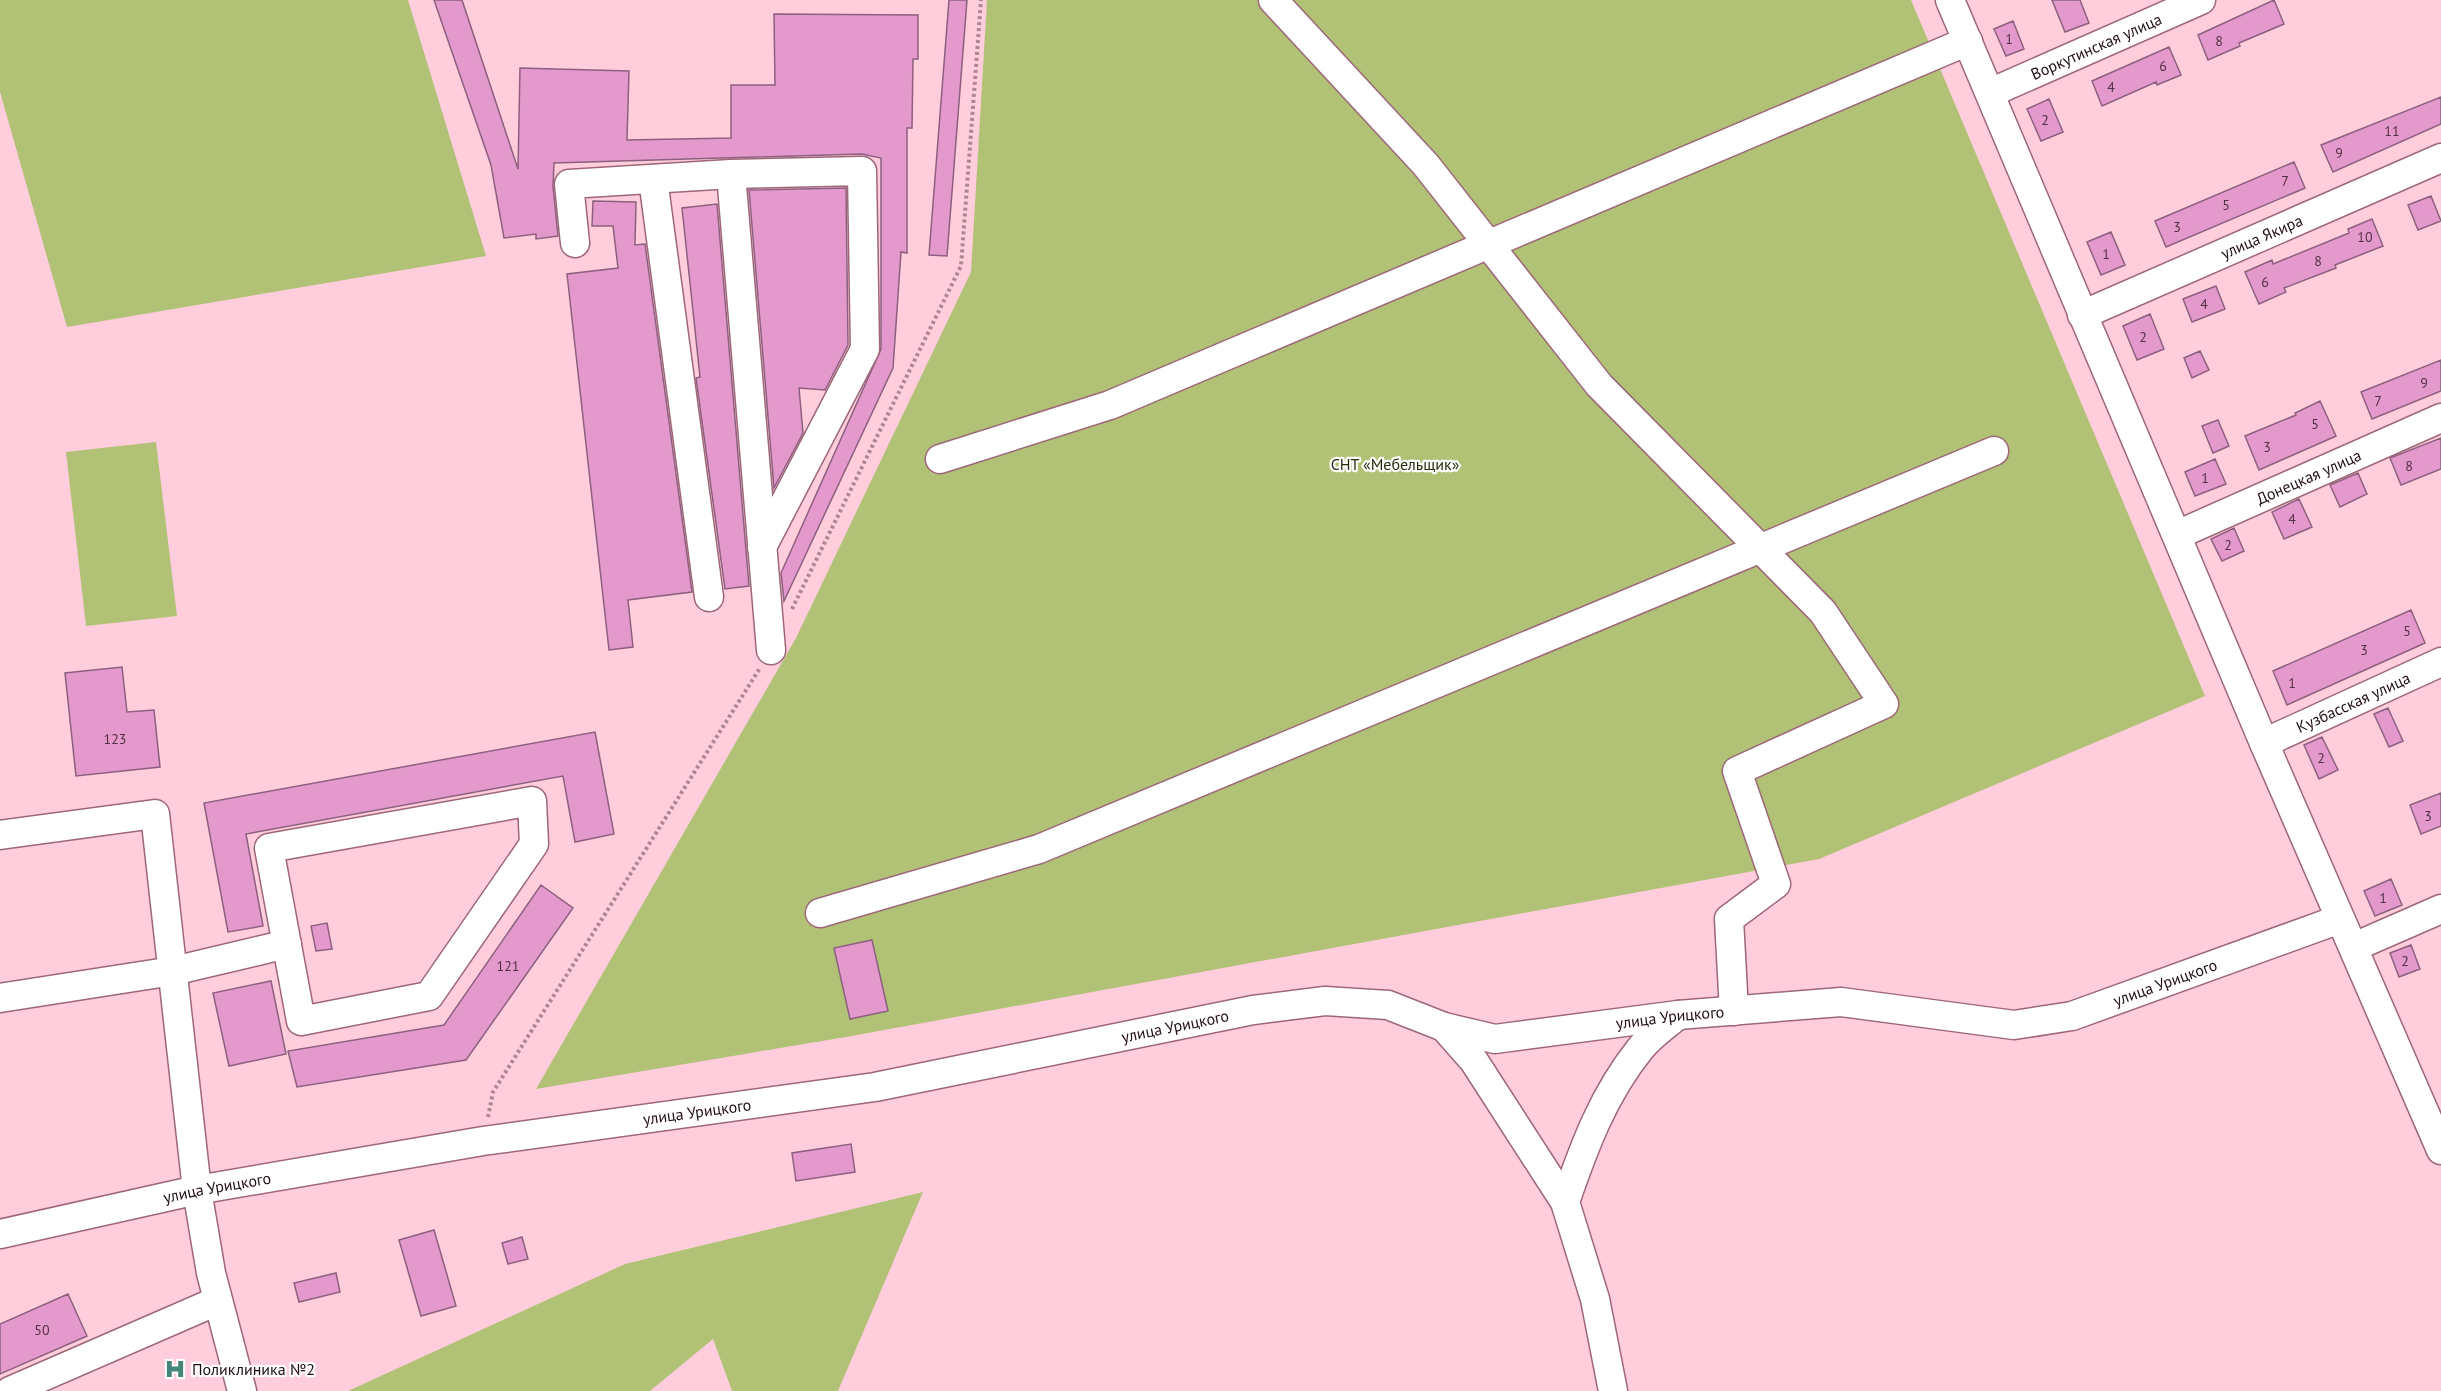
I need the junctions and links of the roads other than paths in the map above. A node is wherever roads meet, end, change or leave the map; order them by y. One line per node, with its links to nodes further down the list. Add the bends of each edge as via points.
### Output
1 (1273, 0): 10 (street, via 1426,165)
2 (1950, 0): 4 (street)
3 (2202, 0): 5 (street, Воркутинская улица)
4 (1968, 41): 5 (street); 10 (street)
5 (1990, 93): 11 (street)
6 (2441, 158): 11 (street, улица Якира)
7 (731, 174): 8 (street); 16 (street); 16 (street, via 862,171 865,349)
8 (653, 179): 9 (street, via 569,184); 18 (street)
9 (575, 243)
10 (1488, 243): 14 (street, via 1110,405); 17 (street, via 1599,385)
11 (2082, 315): 15 (street)
12 (2441, 418): 15 (street, Донецкая улица)
13 (1995, 451): 17 (street)
14 (940, 459)
15 (2177, 535): 21 (street)
16 (762, 547): 19 (street)
17 (1761, 548): 24 (street, via 1039,849); 30 (street, via 1823,612 1884,704 1737,771 1776,884 1729,919)
18 (709, 597)
19 (771, 650)
20 (2441, 662): 21 (street, Кузбасская улица)
21 (2264, 743): 25 (street)
22 (0, 834): 28 (street, via 155,814)
23 (2441, 909): 27 (street)
24 (820, 913)
25 (2340, 919): 27 (street); 30 (street, улица Урицкого, via 2072,1016 2014,1024 1841,1002)
26 (287, 944): 26 (street, via 269,848 532,801 534,844 429,996 301,1021); 28 (street)
27 (2354, 947): 33 (street)
28 (173, 971): 29 (street); 34 (street)
29 (0, 998)
30 (1734, 1011): 31 (street, улица Урицкого)
31 (1678, 1015): 32 (street, улица Урицкого, via 1495,1040); 35 (street, via 1641,1047 1614,1085 1590,1130)
32 (1444, 1027): 34 (street, улица Урицкого, via 1388,1005 1325,1001 1253,1010 875,1087 483,1141); 35 (street, via 1474,1060)
33 (2441, 1150)
34 (197, 1190): 36 (street, улица Урицкого); 37 (street)
35 (1565, 1202): 40 (street, via 1595,1299)
36 (0, 1234)
37 (217, 1301): 38 (street); 39 (street)
38 (10, 1391)
39 (242, 1391)
40 (1613, 1391)

